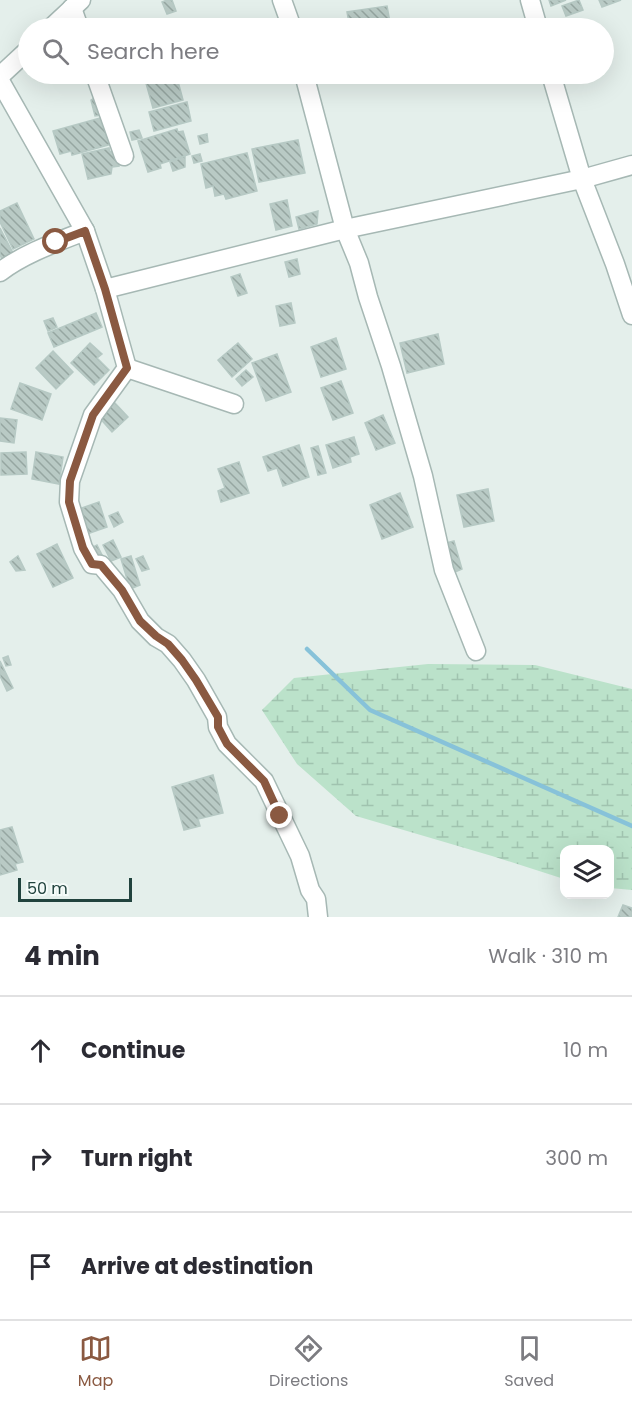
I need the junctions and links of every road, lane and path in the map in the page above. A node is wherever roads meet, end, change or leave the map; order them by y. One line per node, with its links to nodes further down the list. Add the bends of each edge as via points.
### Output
1 (282, 0): 5 (street)
2 (530, 0): 6 (street)
3 (77, 4): 4 (street)
4 (62, 18)
5 (288, 18)
6 (535, 18)
7 (18, 59): 8 (street)
8 (0, 76)
9 (0, 81): 17 (street)
10 (99, 84): 13 (street)
11 (307, 84): 16 (street)
12 (554, 84): 15 (street)
13 (124, 156)
14 (632, 165): 15 (street)
15 (582, 179): 16 (street); 20 (street)
16 (345, 230): 19 (street); 23 (street, via 392,366 444,570)
17 (85, 231): 18 (street); 19 (street)
18 (0, 272)
19 (105, 289): 21 (street)
20 (632, 315)
21 (127, 368): 22 (street); 24 (street, via 93,415 70,481 69,502 83,548 92,564 101,565 122,590 140,621 182,660 218,717 218,727 227,744 264,781 300,856 316,899)
22 (234, 404)
23 (476, 651)
24 (318, 917)

